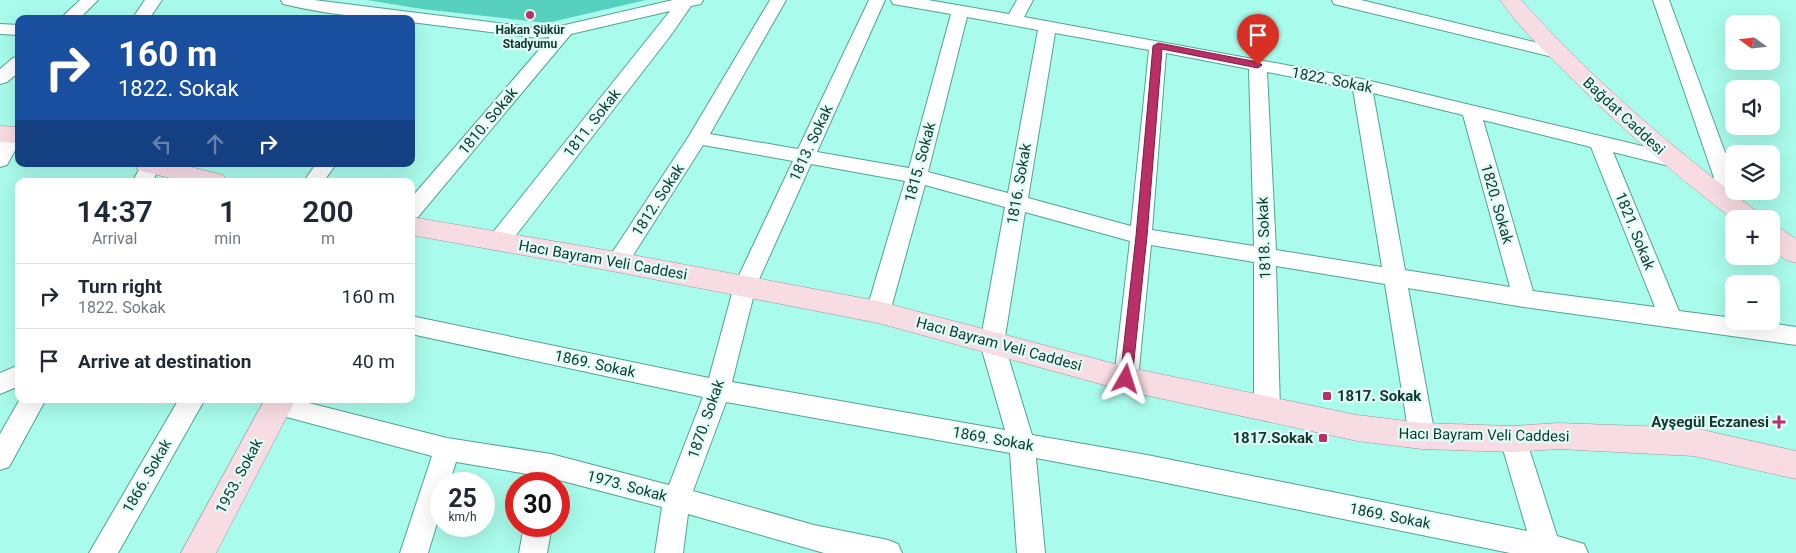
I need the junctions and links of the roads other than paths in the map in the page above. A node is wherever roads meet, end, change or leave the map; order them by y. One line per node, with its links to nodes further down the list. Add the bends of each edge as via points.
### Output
1 (90, 0): 13 (street)
2 (154, 0): 14 (street)
3 (289, 0): 15 (street)
4 (778, 0): 32 (street, 1812. Sokak)
5 (877, 0): 34 (street, 1813. Sokak)
6 (899, 0): 12 (street, 1822. Sokak)
7 (1026, 0): 18 (street)
8 (1340, 0): 25 (street)
9 (1510, 0): 25 (main road, Bağdat Caddesi)
10 (1661, 0): 42 (street, via 1724,178 1723,184)
11 (690, 1): 22 (street); 49 (street, 1811. Sokak)
12 (960, 11): 18 (street, 1822. Sokak); 39 (street, 1815. Sokak)
13 (73, 15)
14 (143, 15)
15 (396, 15)
16 (415, 18): 17 (street)
17 (424, 19): 22 (street, via 537,33); 23 (street)
18 (1014, 20): 19 (street, 1822. Sokak)
19 (1047, 26): 24 (street, 1822. Sokak); 43 (street, 1816. Sokak)
20 (0, 29): 21 (street)
21 (15, 30)
22 (565, 30): 44 (street, 1810. Sokak)
23 (415, 31)
24 (1158, 46): 27 (street, 1822. Sokak); 47 (street)
25 (1557, 53): 36 (main road, Bağdat Caddesi)
26 (15, 65): 28 (street)
27 (1258, 65): 29 (street, 1822. Sokak); 51 (street, 1818. Sokak)
28 (0, 78)
29 (1362, 85): 30 (street, 1822. Sokak); 53 (street)
30 (1471, 111): 33 (street, 1822. Sokak); 55 (street, 1820. Sokak)
31 (11, 135): 35 (street)
32 (698, 138): 34 (street); 52 (street, 1812. Sokak)
33 (1599, 143): 36 (street, 1822. Sokak); 57 (street, 1821. Sokak)
34 (805, 157): 39 (street); 54 (street, 1813. Sokak)
35 (0, 160)
36 (1673, 160): 42 (main road, Bağdat Caddesi)
37 (324, 167): 41 (street)
38 (147, 170): 40 (main road)
39 (917, 176): 43 (street); 56 (street, 1815. Sokak)
40 (196, 178)
41 (316, 178)
42 (1711, 190): 45 (main road, Bağdat Caddesi)
43 (1016, 202): 47 (street); 60 (street, 1816. Sokak)
44 (415, 207)
45 (1738, 210)
46 (415, 227): 49 (main road, Hacı Bayram Veli Caddesi)
47 (1141, 236): 51 (street); 61 (street)
48 (1780, 241): 50 (main road)
49 (498, 242): 52 (main road, Hacı Bayram Veli Caddesi)
50 (1796, 253)
51 (1266, 256): 53 (street); 67 (street, 1818. Sokak)
52 (617, 262): 54 (main road, Hacı Bayram Veli Caddesi)
53 (1395, 277): 55 (street); 68 (street)
54 (745, 286): 56 (main road, Hacı Bayram Veli Caddesi); 62 (street, 1870. Sokak)
55 (1524, 298): 57 (street)
56 (878, 312): 60 (main road, Hacı Bayram Veli Caddesi)
57 (1671, 319): 59 (street)
58 (415, 326): 62 (street, 1869. Sokak)
59 (1796, 336)
60 (992, 343): 61 (main road, Hacı Bayram Veli Caddesi); 70 (street)
61 (1126, 379): 67 (main road, Hacı Bayram Veli Caddesi)
62 (718, 390): 70 (street, 1869. Sokak); 76 (street, 1870. Sokak)
63 (31, 403): 72 (street)
64 (190, 403): 80 (street, 1866. Sokak)
65 (278, 403): 81 (main road, 1953. Sokak)
66 (283, 403): 71 (street, 1973. Sokak)
67 (1267, 410): 68 (main road, Hacı Bayram Veli Caddesi, via 1357,428)
68 (1422, 436): 69 (main road, Hacı Bayram Veli Caddesi)
69 (1513, 439): 73 (main road, Hacı Bayram Veli Caddesi, via 1558,436 1694,442); 79 (street)
70 (1022, 444): 79 (street, 1869. Sokak); 86 (street)
71 (447, 449): 74 (street, 1973. Sokak); 82 (street)
72 (0, 459)
73 (1796, 465)
74 (537, 472)
75 (570, 479): 76 (street, 1973. Sokak)
76 (678, 499): 78 (street, 1973. Sokak); 84 (street, 1870. Sokak)
77 (536, 537): 83 (street)
78 (814, 546): 85 (street, 1973. Sokak)
79 (1547, 550): 87 (street, 1869. Sokak)
80 (103, 553)
81 (198, 553)
82 (414, 553)
83 (533, 553)
84 (669, 553)
85 (888, 553)
86 (1031, 553)
87 (1574, 553)

